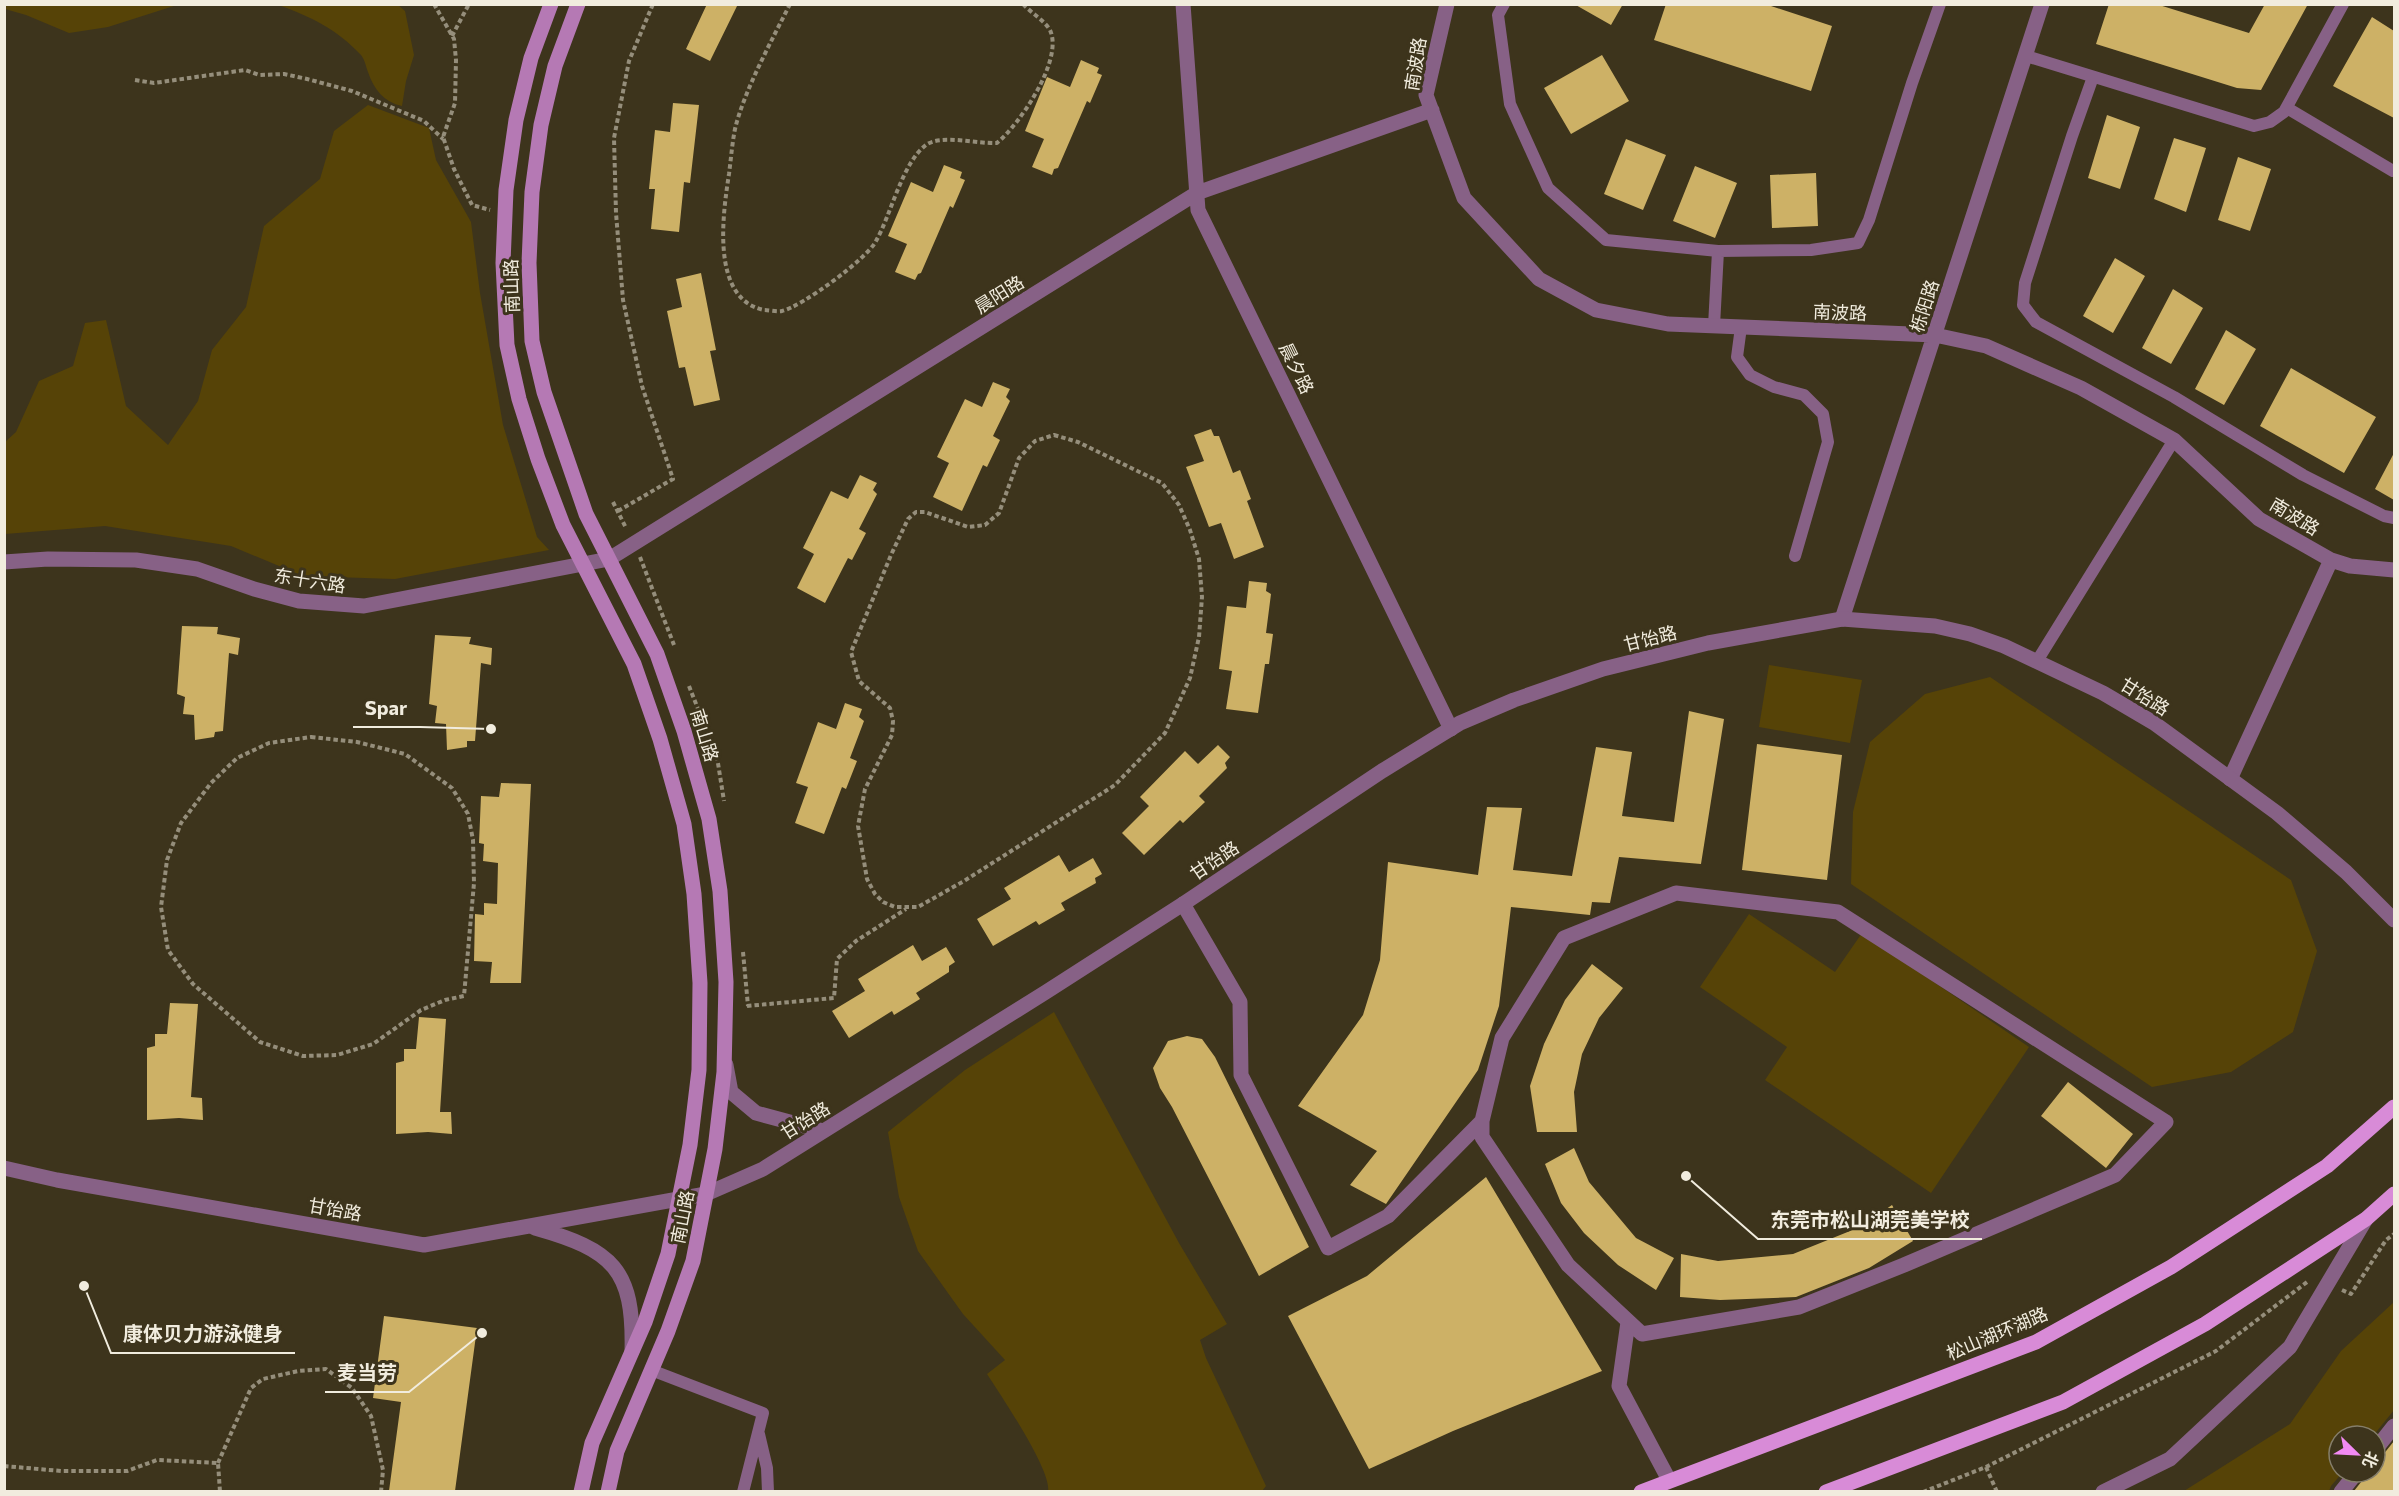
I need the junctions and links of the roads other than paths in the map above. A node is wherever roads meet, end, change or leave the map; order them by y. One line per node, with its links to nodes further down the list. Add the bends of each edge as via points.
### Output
1 (551, 4): 25 (main road, 南山路, via 531,58 516,120 506,190 503,263 507,345 538,459 563,525)
2 (578, 4): 22 (main road, 南山路, via 555,66 541,125 530,239 532,341 562,450 586,514)
3 (1183, 4): 14 (street, 晨夕路)
4 (1447, 4): 12 (street, 南波路, via 1426,94)
5 (1504, 4): 15 (lane, via 1498,15 1510,104 1548,188 1606,240)
6 (1940, 4): 15 (lane, via 1858,243 1811,250)
7 (2042, 4): 9 (street, 栎阳路)
8 (2343, 4): 11 (lane)
9 (2026, 56): 10 (lane); 18 (street, 栎阳路)
10 (2093, 77): 11 (lane, via 2254,126 2270,122); 20 (lane, via 2025,283 2023,305 2036,322 2174,397 2303,475)
11 (2287, 108): 13 (lane)
12 (1432, 110): 14 (street, 晨阳路); 16 (street, 南波路, via 1464,198 1539,279 1596,310 1668,324)
13 (2393, 171)
14 (1197, 193): 22 (street, 晨阳路); 29 (street, 晨夕路, via 1198,210)
15 (1718, 251): 16 (lane)
16 (1714, 326): 17 (street, 南波路)
17 (1741, 327): 18 (street, 南波路); 21 (lane, via 1737,357 1750,375 1804,395 1823,414 1828,442)
18 (1935, 335): 19 (street, 南波路, via 1986,346 2081,388); 27 (street, 栎阳路)
19 (2174, 440): 23 (street, 南波路, via 2259,519); 28 (lane)
20 (2394, 518)
21 (1795, 556)
22 (609, 560): 25 (street, 东十六路); 33 (main road, 南山路, via 657,654 709,819 720,891 726,982)
23 (2331, 560): 26 (street, 南波路); 30 (street)
24 (4, 562): 25 (street, 东十六路, via 136,561 197,569 299,601 364,606)
25 (583, 563): 40 (main road, 南山路, via 634,664 684,825 691,871 700,983 699,1070)
26 (2394, 570)
27 (1842, 619): 28 (street, 甘饴路, via 1935,626 1970,634); 29 (street, 甘饴路, via 1708,643 1603,669 1514,700)
28 (2037, 661): 30 (street, 甘饴路, via 2154,723)
29 (1451, 729): 31 (street, 甘饴路)
30 (2230, 779): 32 (street, 甘饴路, via 2346,872)
31 (1184, 904): 35 (street, via 1240,1002 1240,1075 1328,1248 1388,1216); 36 (street, 甘饴路)
32 (2394, 920)
33 (725, 1059): 36 (street, via 731,1092 756,1113); 38 (main road, 南山路, via 716,1149)
34 (2394, 1107): 47 (main road, 松山湖环湖路, via 2327,1166 2171,1267 2036,1342)
35 (1482, 1122): 43 (street, via 1482,1137 1568,1266); 43 (street, via 1502,1038 1564,938 1676,893 1838,912 2166,1122 2115,1175 1799,1307 1642,1334)
36 (823, 1131): 38 (street, 甘饴路, via 762,1169)
37 (4, 1168): 42 (street, 甘饴路, via 424,1245)
38 (706, 1194): 40 (street, 甘饴路); 45 (main road, 南山路, via 693,1261)
39 (2394, 1194): 41 (main road)
40 (679, 1200): 42 (street, 甘饴路); 44 (main road, 南山路, via 668,1254)
41 (2366, 1219): 53 (main road, via 2205,1324 2064,1402); 54 (street, via 2290,1347 2170,1459)
42 (530, 1227): 44 (street, via 574,1239 603,1255 626,1284)
43 (1628, 1322): 47 (street, via 1619,1386)
44 (632, 1351): 48 (main road, 南山路, via 592,1443)
45 (651, 1370): 46 (lane, via 763,1413); 49 (main road, 南山路, via 616,1451)
46 (758, 1432): 50 (lane); 51 (lane)
47 (1670, 1480): 52 (main road, 松山湖环湖路)
48 (581, 1491)
49 (608, 1491)
50 (743, 1491)
51 (768, 1491)
52 (1641, 1491)
53 (1826, 1491)
54 (2103, 1491)

